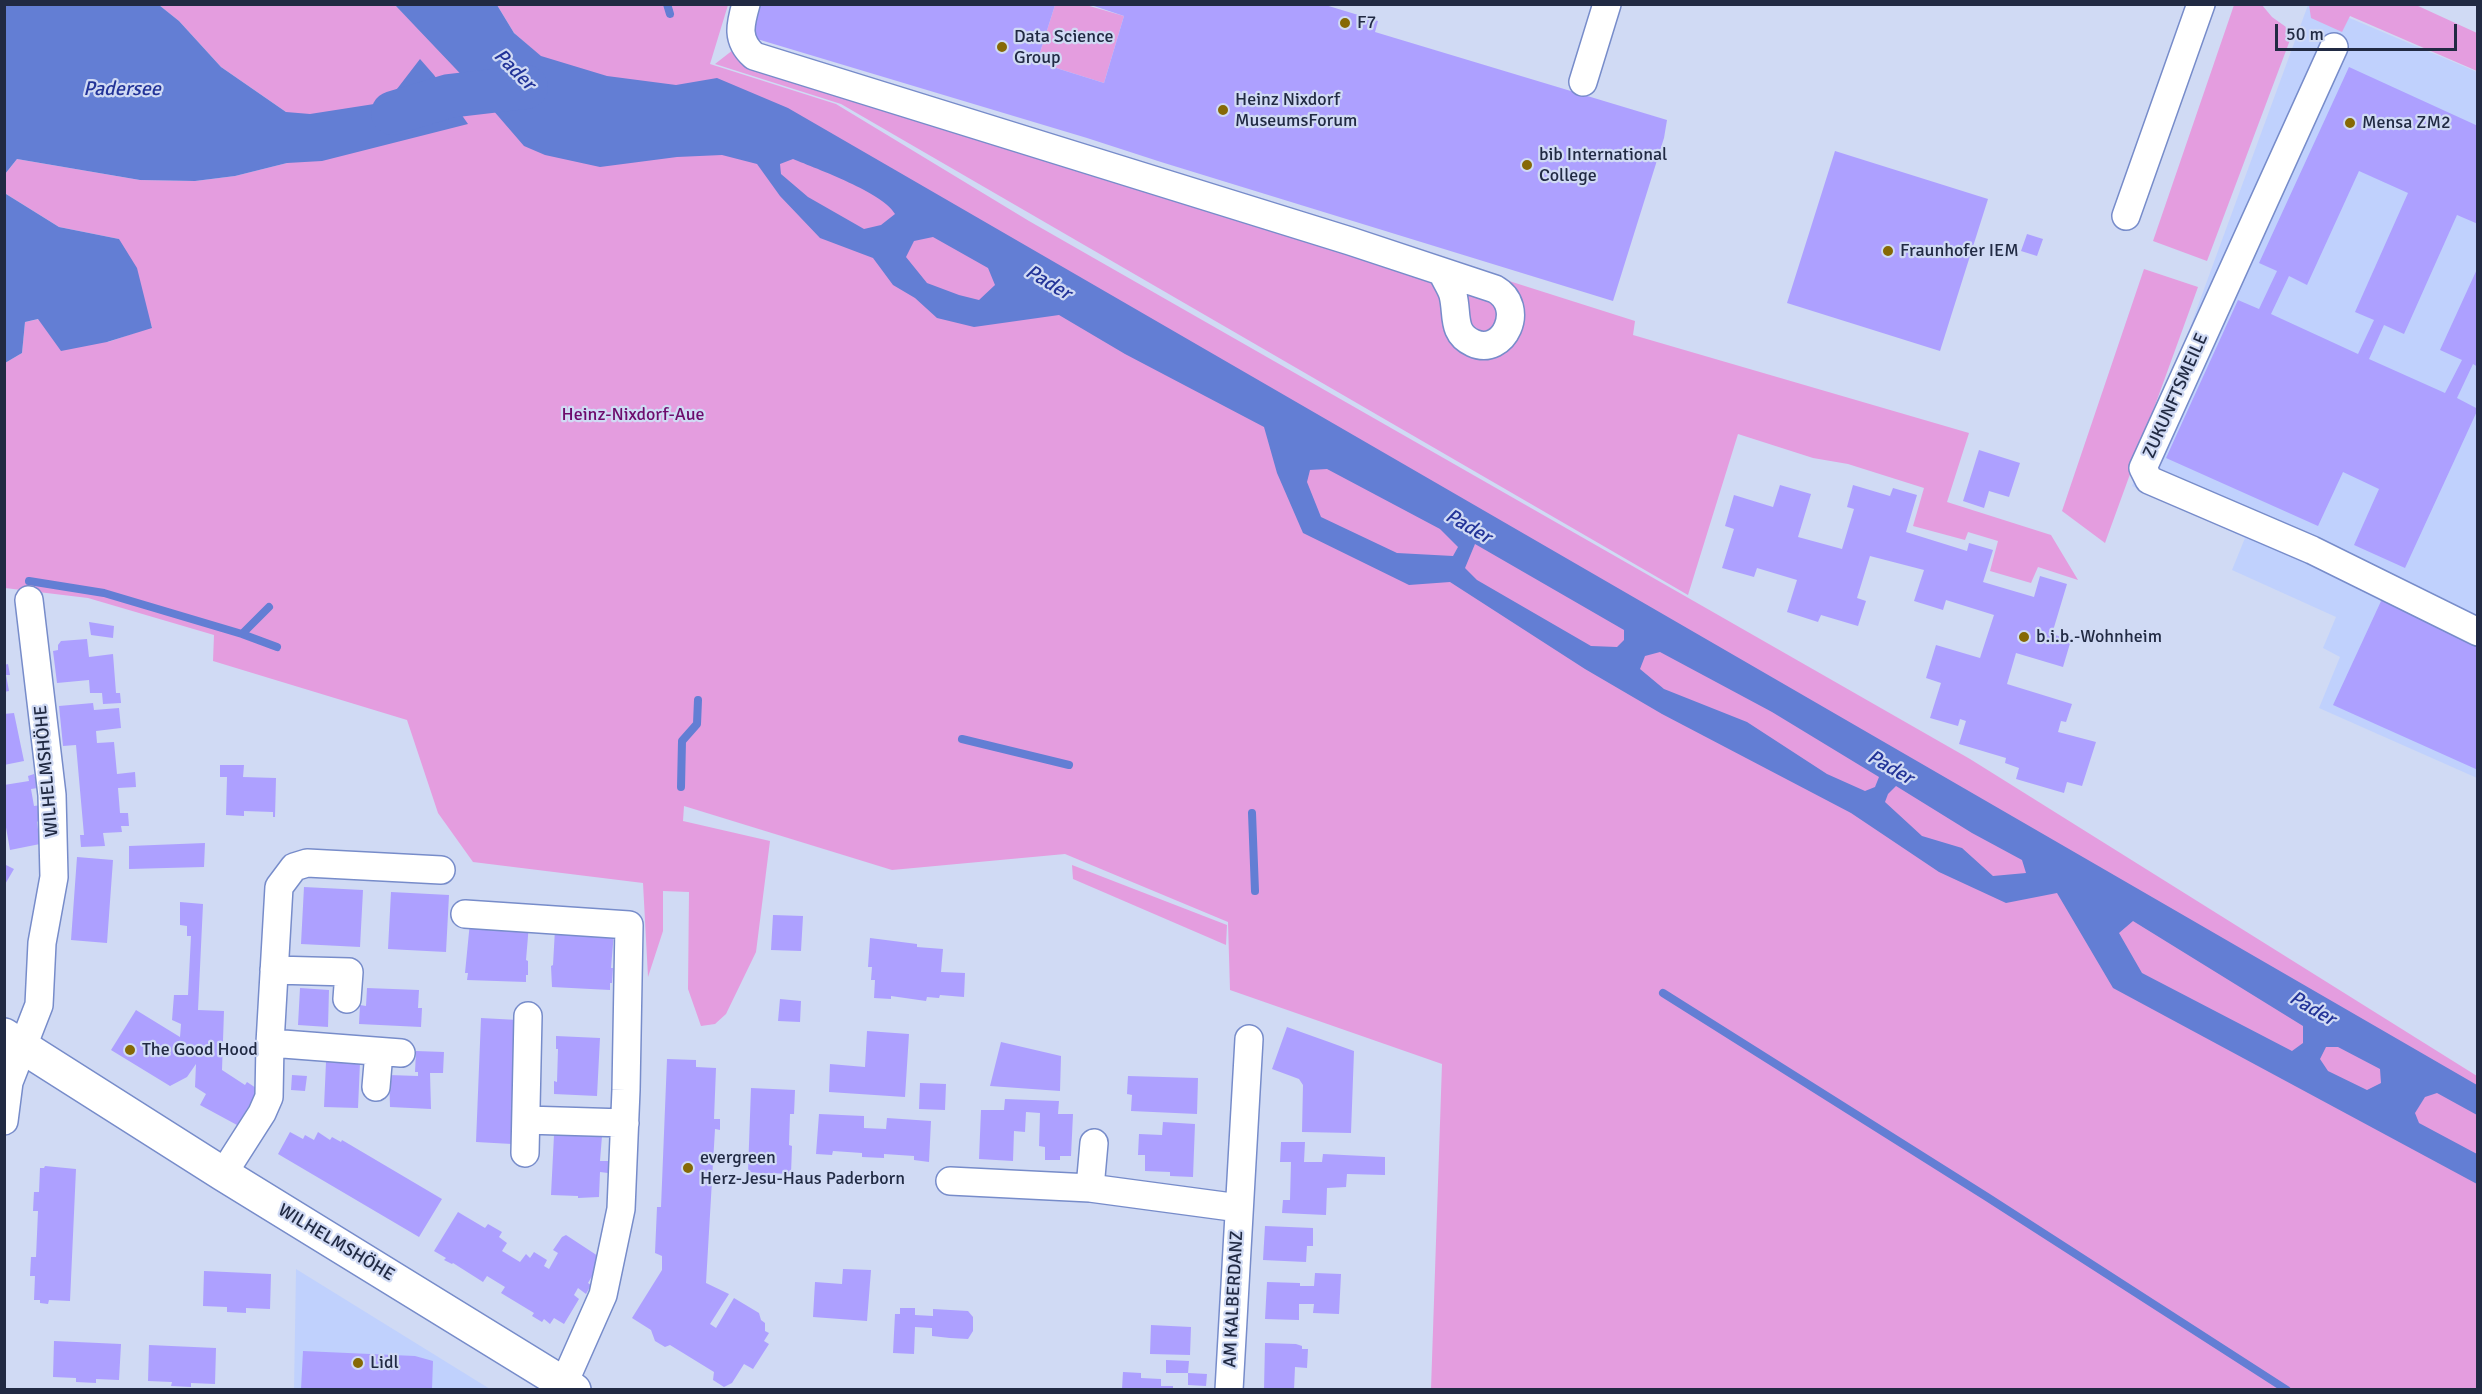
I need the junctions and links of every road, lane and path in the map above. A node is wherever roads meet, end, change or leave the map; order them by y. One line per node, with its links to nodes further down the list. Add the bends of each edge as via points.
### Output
1 (746, 4): 7 (street, via 740,32 754,56 1350,241)
2 (1607, 4): 5 (street)
3 (2201, 4): 6 (street)
4 (2334, 47): 9 (street, ZUKUNFTSMEILE, via 2143,468 2149,480 2312,549)
5 (1583, 82)
6 (2126, 216)
7 (1443, 274)
8 (29, 600): 16 (street, WILHELMSHÖHE, via 52,795 54,877 42,943 39,1005)
9 (2478, 632)
10 (441, 870): 12 (street, via 307,863 294,867 279,887)
11 (465, 914): 21 (street, via 629,925)
12 (274, 970): 13 (street, via 349,972); 17 (street)
13 (347, 999)
14 (528, 1016): 19 (street)
15 (1250, 1039): 27 (street, AM KALBERDANZ)
16 (14, 1041): 20 (street); 24 (main road, WILHELMSHÖHE)
17 (270, 1043): 18 (street, via 390,1052); 24 (street, via 269,1097)
18 (376, 1087)
19 (526, 1119): 21 (street); 23 (street)
20 (4, 1121)
21 (625, 1123): 28 (street, via 621,1209 603,1296)
22 (1094, 1143): 26 (street)
23 (525, 1153)
24 (223, 1174): 28 (main road, WILHELMSHÖHE)
25 (950, 1181): 26 (street, AM KALBERDANZ)
26 (1090, 1188): 27 (street, AM KALBERDANZ)
27 (1239, 1208): 29 (street, AM KALBERDANZ)
28 (569, 1386)
29 (1229, 1389)

